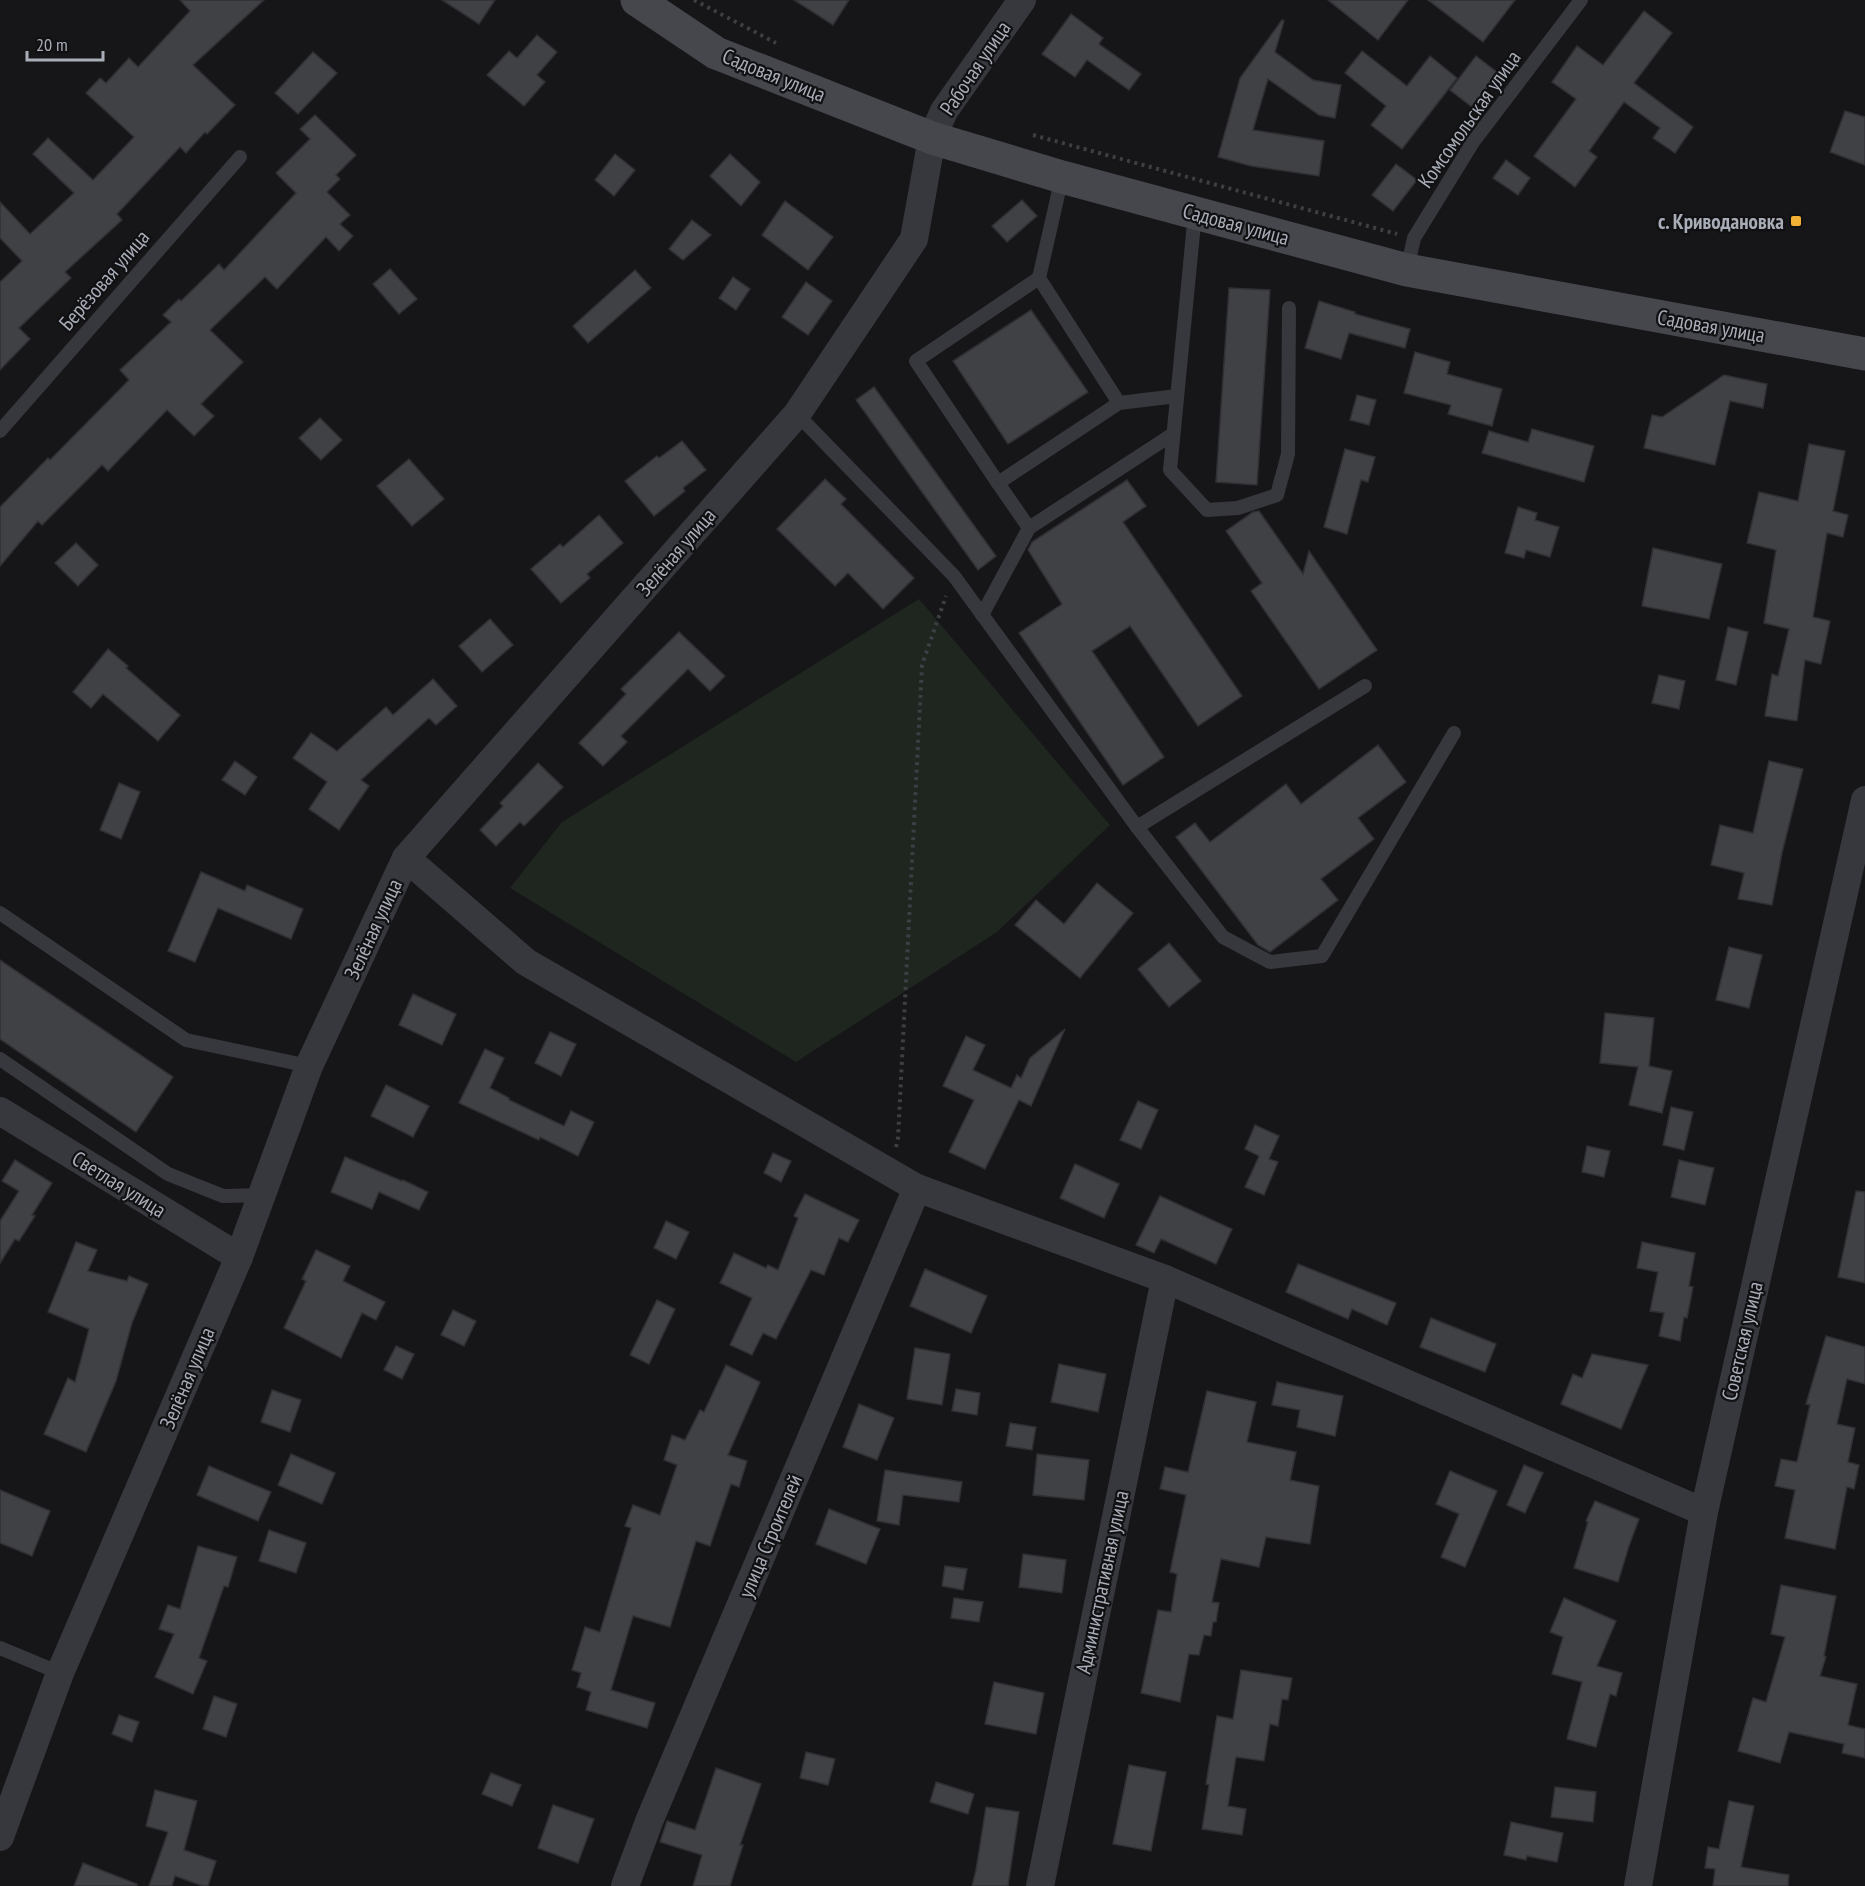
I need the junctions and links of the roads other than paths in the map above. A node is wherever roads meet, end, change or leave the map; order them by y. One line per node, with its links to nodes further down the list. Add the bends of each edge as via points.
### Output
1 (637, 0): 4 (street, Садовая улица, via 716,53)
2 (1022, 0): 4 (street, Рабочая улица, via 944,111)
3 (1581, 0): 8 (lane, Комсомольская улица, via 1473,142 1414,238)
4 (932, 138): 6 (street, Садовая улица); 14 (street, Зелёная улица, via 914,239)
5 (240, 157): 15 (lane, Берёзовая улица)
6 (1062, 177): 7 (street, Садовая улица); 9 (lane)
7 (1195, 213): 8 (street, Садовая улица); 12 (lane)
8 (1407, 270): 11 (street, Садовая улица)
9 (1039, 278): 13 (lane); 17 (lane, via 916,362)
10 (1289, 308): 16 (lane, via 1288,454 1277,495 1238,508 1207,510 1170,470)
11 (1865, 354)
12 (1177, 396): 13 (lane); 16 (lane)
13 (1119, 403): 17 (lane)
14 (797, 414): 19 (lane, via 954,576); 24 (street, Зелёная улица)
15 (0, 431)
16 (1173, 435): 18 (lane)
17 (998, 483): 18 (lane)
18 (1029, 528): 19 (lane)
19 (982, 615): 23 (lane)
20 (1365, 686): 23 (lane)
21 (1454, 733): 23 (lane, via 1322,956 1270,962 1223,938)
22 (1865, 800): 33 (street, Советская улица)
23 (1137, 827)
24 (406, 858): 27 (street, Зелёная улица); 29 (street, via 526,962)
25 (0, 913): 27 (lane, via 186,1040)
26 (0, 1059): 30 (lane, via 168,1174 224,1196)
27 (309, 1066): 30 (street, Зелёная улица)
28 (0, 1111): 31 (street, Светлая улица)
29 (917, 1188): 32 (street); 37 (street, улица Строителей)
30 (262, 1196): 31 (street, Зелёная улица)
31 (238, 1257): 35 (street, Зелёная улица)
32 (1165, 1279): 33 (street); 38 (street, Административная улица)
33 (1704, 1512): 39 (street, Советская улица)
34 (0, 1648): 35 (lane)
35 (60, 1672): 36 (street, Зелёная улица)
36 (0, 1837)
37 (625, 1886)
38 (1040, 1886)
39 (1638, 1886)

